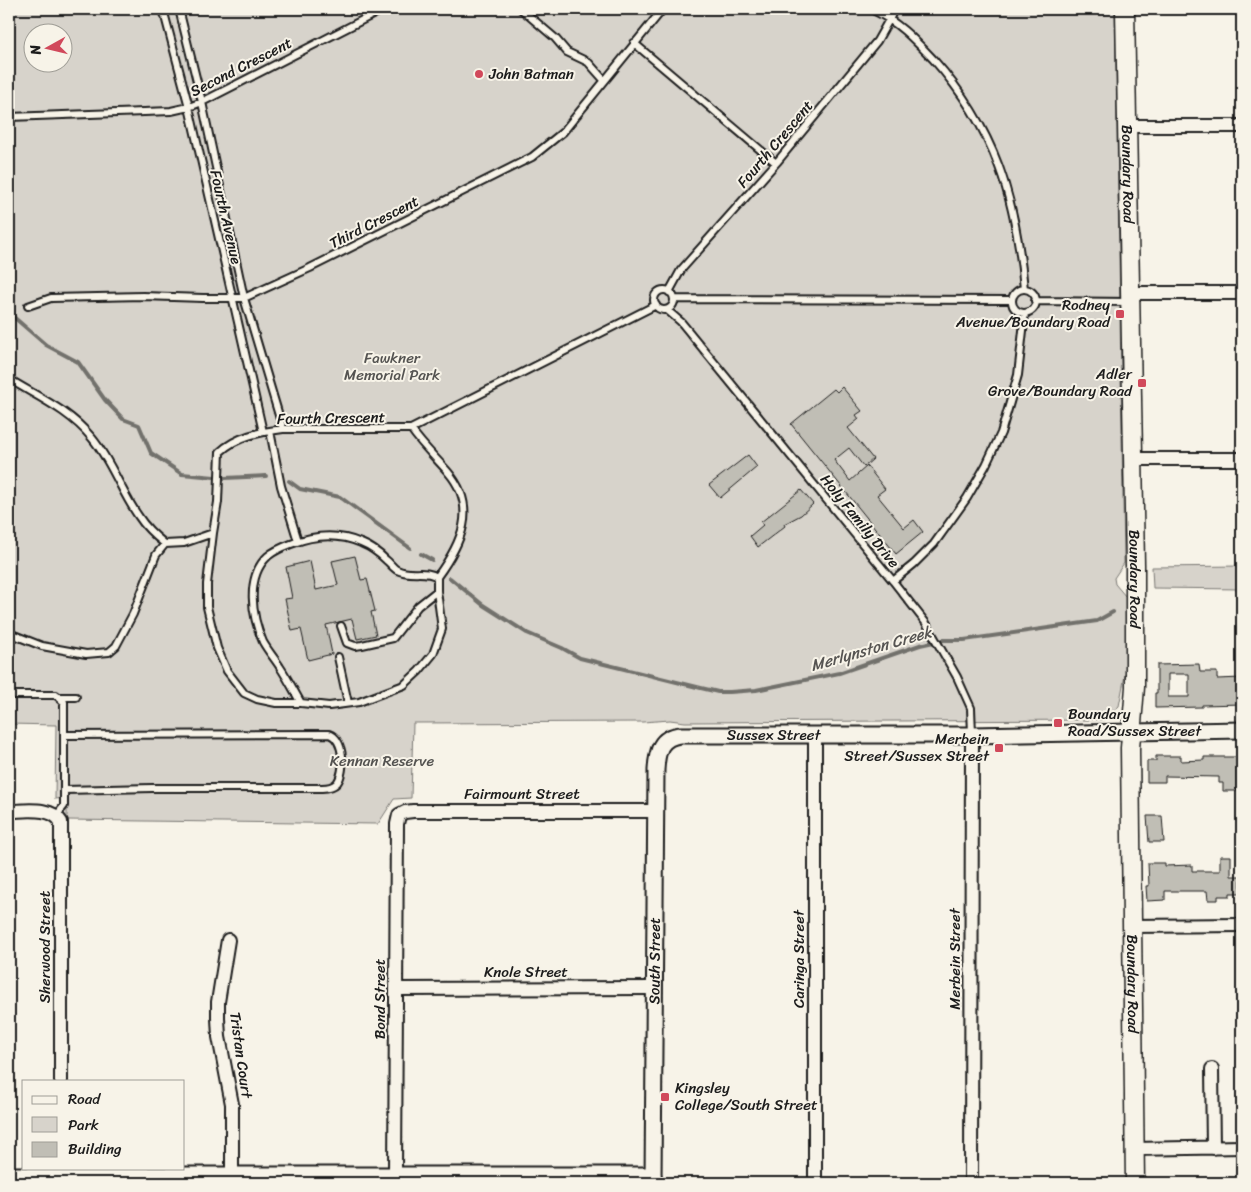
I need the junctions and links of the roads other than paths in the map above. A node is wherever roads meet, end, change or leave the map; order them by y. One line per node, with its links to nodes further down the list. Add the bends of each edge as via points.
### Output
1 (163, 9): 13 (lane, Fourth Avenue)
2 (179, 9): 12 (lane, Fourth Avenue)
3 (384, 9): 12 (lane, Second Crescent)
4 (521, 9): 11 (lane, via 568,52 588,62)
5 (663, 9): 10 (lane, Third Crescent)
6 (872, 9): 9 (lane)
7 (894, 9): 9 (lane, Fourth Crescent)
8 (1126, 9): 15 (main road, Boundary Road)
9 (890, 18): 17 (lane, Fourth Crescent, via 877,41); 18 (lane, via 916,40 949,77 984,130 1008,192)
10 (634, 43): 11 (lane, Third Crescent); 17 (lane)
11 (604, 80): 21 (lane, Third Crescent, via 563,132 532,157)
12 (202, 102): 13 (lane, Second Crescent); 21 (lane, Fourth Avenue)
13 (189, 107): 14 (lane, Second Crescent); 23 (lane, Fourth Avenue)
14 (9, 117)
15 (1128, 126): 16 (street); 22 (main road, Boundary Road)
16 (1242, 126)
17 (776, 163): 19 (lane, Fourth Crescent, via 681,270)
18 (1024, 289): 25 (lane, via 1017,291); 26 (lane, via 1031,292)
19 (669, 292): 24 (lane); 27 (lane, via 662,290 657,294 654,299)
20 (1242, 293): 22 (street)
21 (244, 298): 23 (lane, Third Crescent); 32 (lane, Fourth Avenue)
22 (1131, 298): 26 (lane); 35 (main road, Boundary Road)
23 (232, 299): 28 (lane, Third Crescent, via 144,296 51,298); 34 (lane, Fourth Avenue)
24 (674, 299): 25 (lane); 29 (lane, via 672,307)
25 (1012, 300): 30 (lane, via 1016,310)
26 (1035, 302): 30 (lane, via 1033,308)
27 (656, 305): 29 (lane); 33 (lane, Fourth Crescent)
28 (28, 306)
29 (667, 310): 41 (lane, Holy Family Drive, via 681,322)
30 (1025, 313): 41 (lane, Holy Family Drive, via 1018,375 1001,434 986,465 934,544)
31 (9, 379): 39 (lane, via 46,399 91,437 109,462 139,518)
32 (282, 429): 33 (lane, Fourth Crescent); 34 (lane, Fourth Crescent)
33 (411, 429): 40 (lane, via 449,474 462,496 464,526 458,545)
34 (266, 432): 37 (lane, Fourth Crescent, via 238,439 220,452); 38 (lane, Fourth Avenue)
35 (1133, 459): 36 (street); 52 (main road, Boundary Road, via 1135,687)
36 (1242, 459)
37 (213, 533): 39 (lane, via 184,544); 49 (lane, Fourth Crescent, via 206,584 207,607 212,634 227,671 244,693 256,699)
38 (298, 541): 40 (lane, via 320,536 342,537 376,550 397,570 414,574 430,572); 49 (lane, via 278,549 261,564 253,596 255,617 264,644)
39 (165, 544): 44 (lane, via 156,555 133,614 114,650 105,654 81,653 42,646)
40 (437, 577): 42 (lane, Fourth Crescent)
41 (893, 581): 54 (lane, via 933,633 966,695 971,708)
42 (437, 591): 43 (lane, via 418,606 393,638 355,646 347,643); 50 (lane, Fourth Crescent, via 442,629 433,654 404,685 376,697)
43 (341, 626)
44 (9, 633)
45 (338, 657): 50 (lane)
46 (9, 695): 47 (lane)
47 (60, 697): 48 (lane); 53 (lane, via 64,702)
48 (76, 697)
49 (301, 703): 50 (lane, Fourth Crescent, via 329,706)
50 (348, 703)
51 (1242, 730): 52 (street, Sussex Street)
52 (1132, 732): 54 (street, Sussex Street); 63 (main road, Boundary Road)
53 (64, 735): 57 (lane); 57 (lane, via 329,734 337,739 342,751 342,773 331,787)
54 (972, 735): 55 (street, Sussex Street); 81 (street, Merbein Street)
55 (816, 736): 56 (street, Sussex Street, via 681,735); 80 (street, Caringa Street)
56 (666, 740): 58 (street, South Street, via 657,754)
57 (64, 790): 60 (lane, via 64,806)
58 (656, 810): 61 (street, Fairmount Street, via 413,811 399,814); 65 (street, South Street)
59 (9, 811): 60 (street, via 47,812)
60 (56, 816): 68 (street, Sherwood Street, via 62,828)
61 (397, 824): 66 (street, Bond Street)
62 (1242, 925): 63 (street)
63 (1131, 926): 71 (main road, Boundary Road)
64 (228, 940): 74 (street, Tristan Court, via 218,1018 232,1104)
65 (655, 988): 66 (street, Knole Street); 78 (street, South Street)
66 (396, 989): 73 (street, Bond Street)
67 (1212, 1069): 70 (street)
68 (61, 1080)
69 (1242, 1147): 70 (street)
70 (1213, 1148): 71 (street)
71 (1133, 1149): 82 (main road, Boundary Road)
72 (61, 1172): 75 (street); 79 (street)
73 (395, 1175): 76 (street); 77 (street)
74 (232, 1176): 76 (street); 79 (street)
75 (18, 1178)
76 (335, 1179)
77 (492, 1179): 78 (street)
78 (653, 1179)
79 (178, 1180)
80 (815, 1183)
81 (971, 1183)
82 (1133, 1183)

